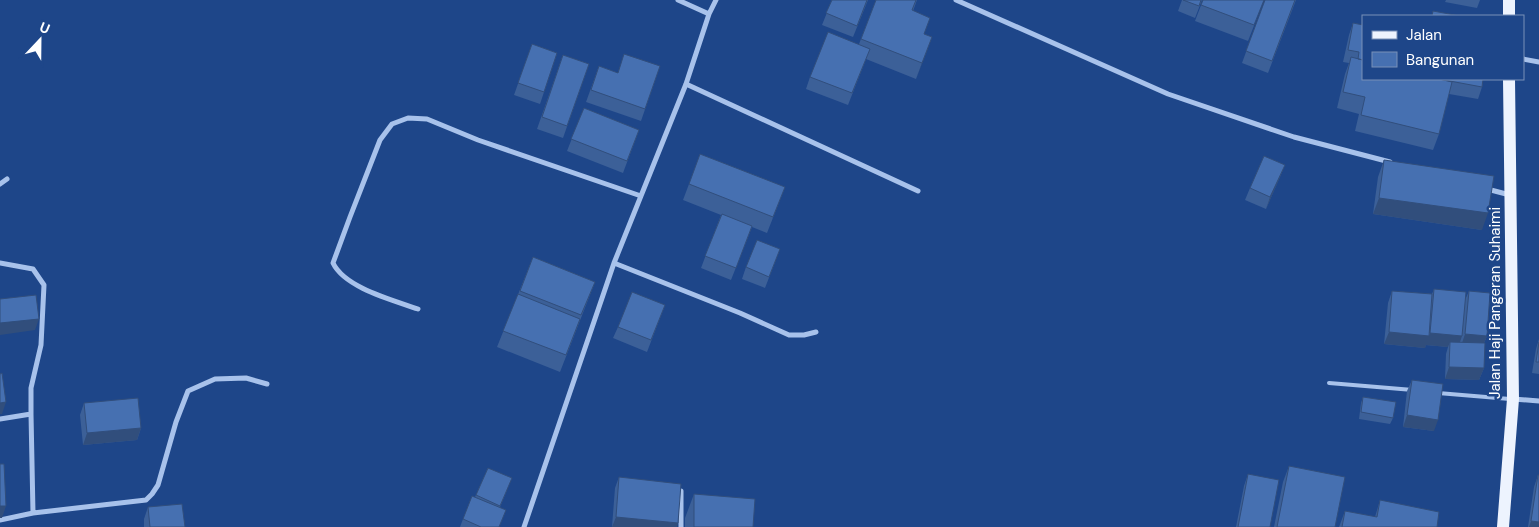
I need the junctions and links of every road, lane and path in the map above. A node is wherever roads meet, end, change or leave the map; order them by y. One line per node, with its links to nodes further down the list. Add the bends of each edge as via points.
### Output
1 (678, 0): 5 (street)
2 (716, 0): 5 (street)
3 (956, 0): 11 (street, via 1168,94 1294,137)
4 (1509, 0): 6 (main road)
5 (709, 14): 10 (street)
6 (1509, 15)
7 (1524, 59): 8 (street)
8 (1539, 62)
9 (1510, 80): 16 (main road, Jalan Haji Pangeran Suhaimi)
10 (686, 84): 15 (street); 17 (street)
11 (1400, 165)
12 (7, 179): 13 (street)
13 (0, 184)
14 (1483, 188): 16 (street)
15 (918, 191)
16 (1511, 195): 26 (main road, Jalan Haji Pangeran Suhaimi)
17 (641, 196): 19 (street); 20 (street, via 427,119 408,118 392,124 380,140 333,264 352,284)
18 (0, 263): 28 (street, via 33,269 44,285 41,345 31,388)
19 (614, 264): 21 (street, via 789,335 804,336); 33 (street)
20 (418, 309)
21 (816, 332)
22 (1328, 383): 24 (lane)
23 (268, 384): 31 (street, via 246,378 215,379 188,391 158,485 146,500)
24 (1416, 391)
25 (1435, 392): 26 (lane)
26 (1512, 399): 27 (street); 35 (main road, Jalan Haji Pangeran Suhaimi)
27 (1539, 401)
28 (31, 414): 29 (street); 31 (street)
29 (0, 419)
30 (681, 491): 34 (street)
31 (33, 513): 32 (street)
32 (0, 520)
33 (524, 527)
34 (681, 527)
35 (1503, 527)

